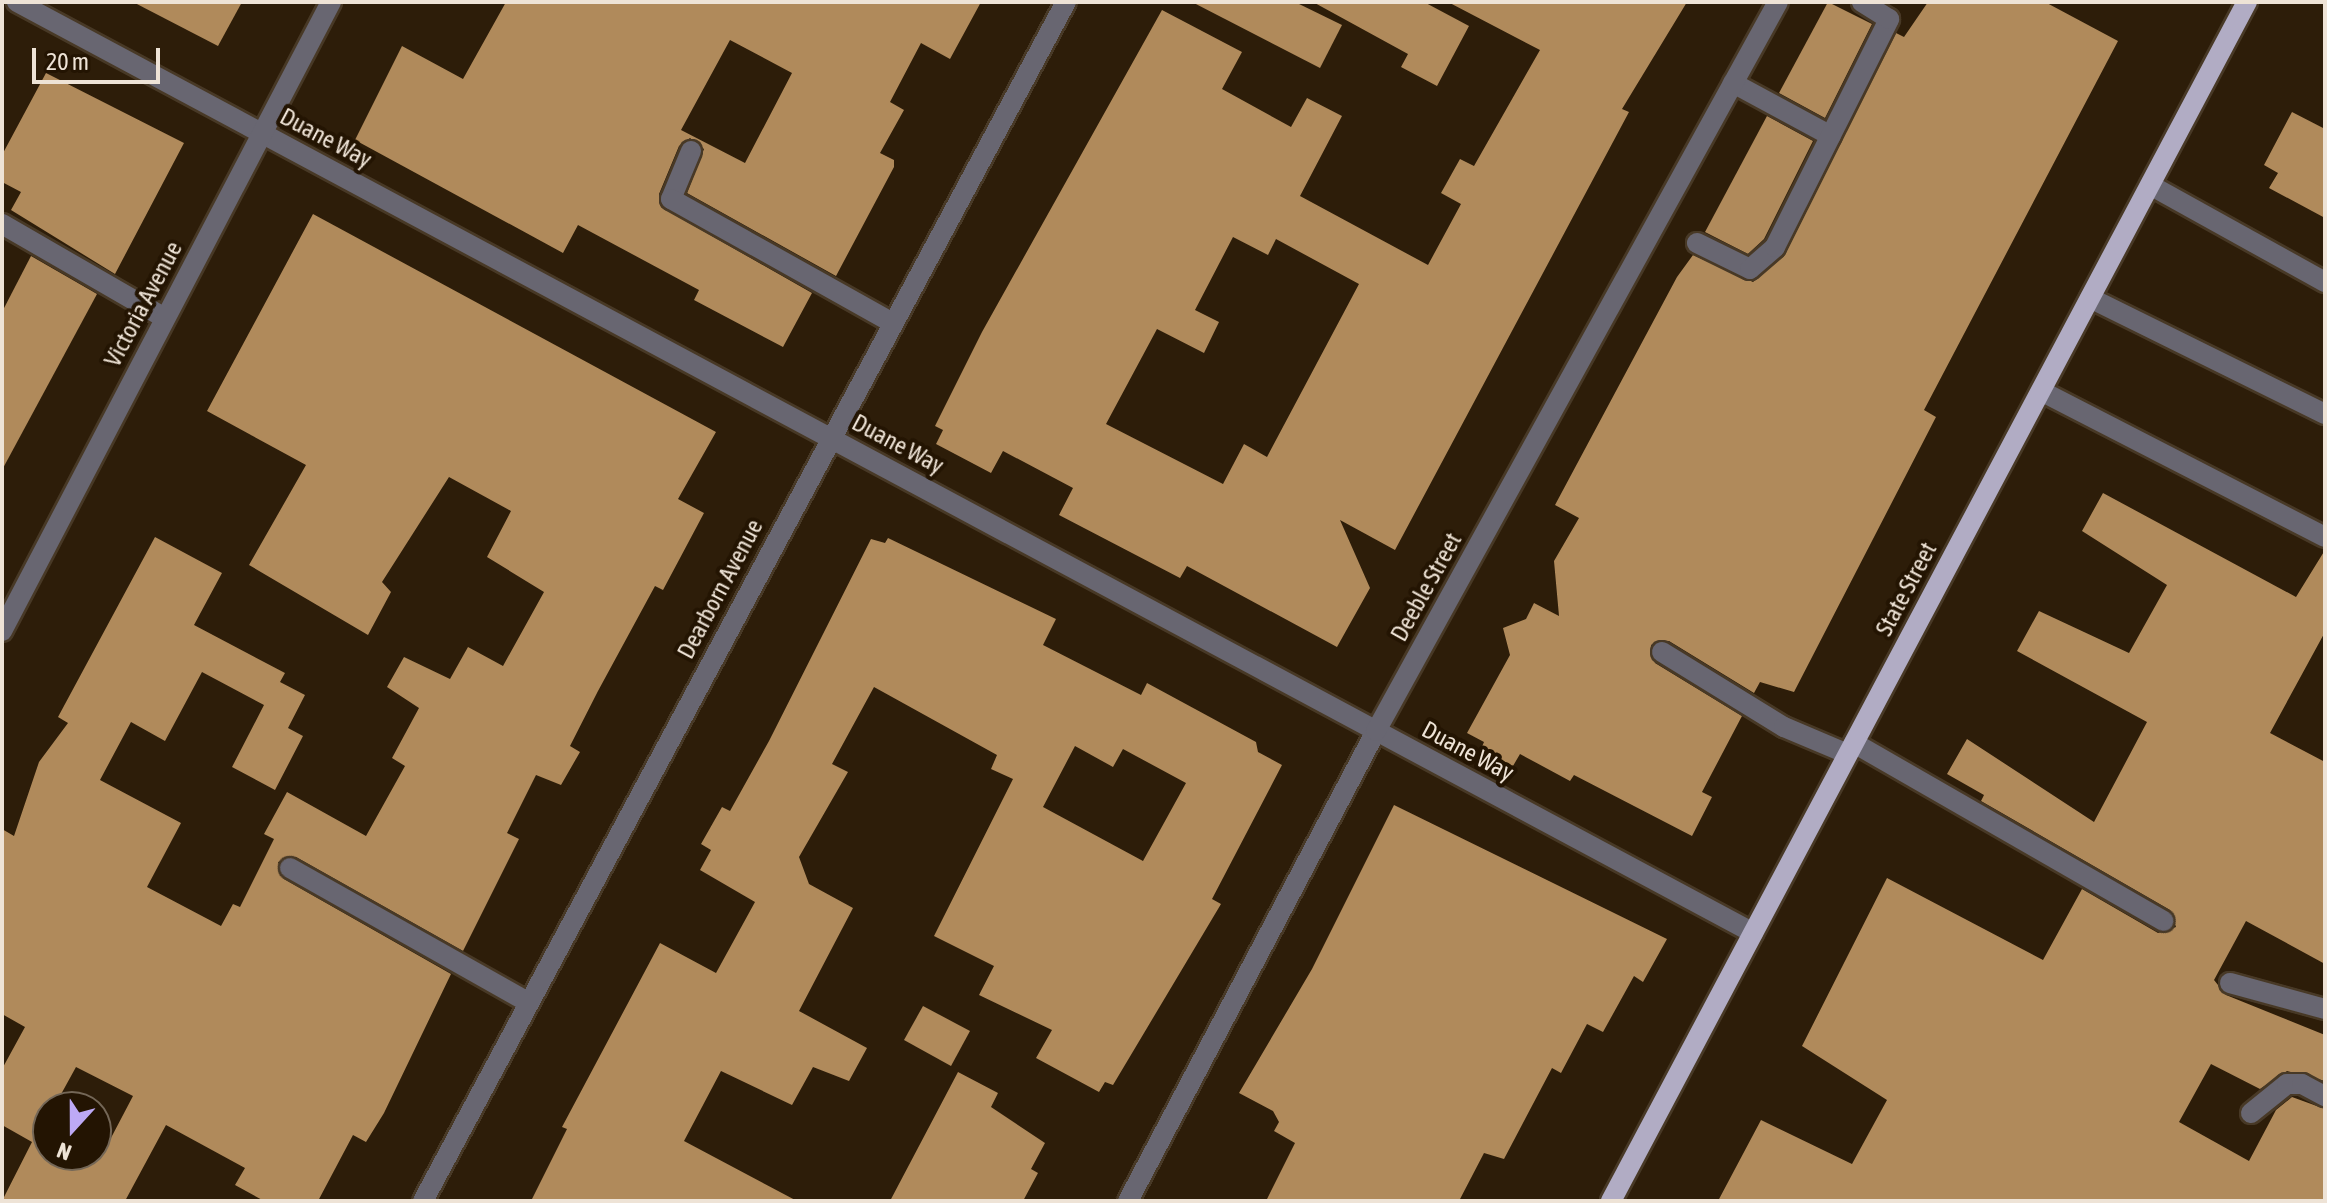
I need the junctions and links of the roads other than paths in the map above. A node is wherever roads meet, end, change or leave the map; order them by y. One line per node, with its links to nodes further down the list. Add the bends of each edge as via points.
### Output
1 (17, 2): 8 (street, Duane Way)
2 (331, 2): 8 (street, Victoria Avenue)
3 (1778, 2): 7 (street, Deeble Street)
4 (1862, 2): 9 (street, via 1889,19)
5 (2247, 2): 11 (main road, State Street)
6 (1057, 5): 17 (street, Dearborn Avenue)
7 (1733, 83): 9 (street); 24 (street, Deeble Street)
8 (262, 134): 16 (street, Victoria Avenue); 20 (street, Duane Way)
9 (1831, 136): 13 (street, via 1775,247 1750,269)
10 (691, 151): 17 (street, via 671,199)
11 (2150, 185): 14 (street); 15 (main road, State Street)
12 (2, 224): 16 (street)
13 (1697, 243)
14 (2325, 282)
15 (2090, 298): 18 (main road, State Street); 19 (street)
16 (165, 318): 22 (street, Victoria Avenue)
17 (893, 323): 20 (street, Dearborn Avenue)
18 (2041, 391): 21 (street); 25 (main road, State Street)
19 (2325, 414)
20 (831, 437): 24 (street, Duane Way); 30 (street, Dearborn Avenue)
21 (2325, 537)
22 (2, 631)
23 (1662, 652): 25 (street, via 1784,727)
24 (1376, 731): 28 (street, Duane Way); 35 (street, Deeble Street)
25 (1851, 748): 27 (street); 28 (main road, State Street)
26 (290, 868): 30 (street)
27 (2164, 921)
28 (1753, 933): 36 (main road, State Street)
29 (2230, 983): 31 (street)
30 (528, 1002): 34 (street, Dearborn Avenue)
31 (2325, 1009)
32 (2325, 1096): 33 (street, via 2302,1084 2287,1084)
33 (2251, 1113)
34 (423, 1201)
35 (1128, 1201)
36 (1611, 1201)

